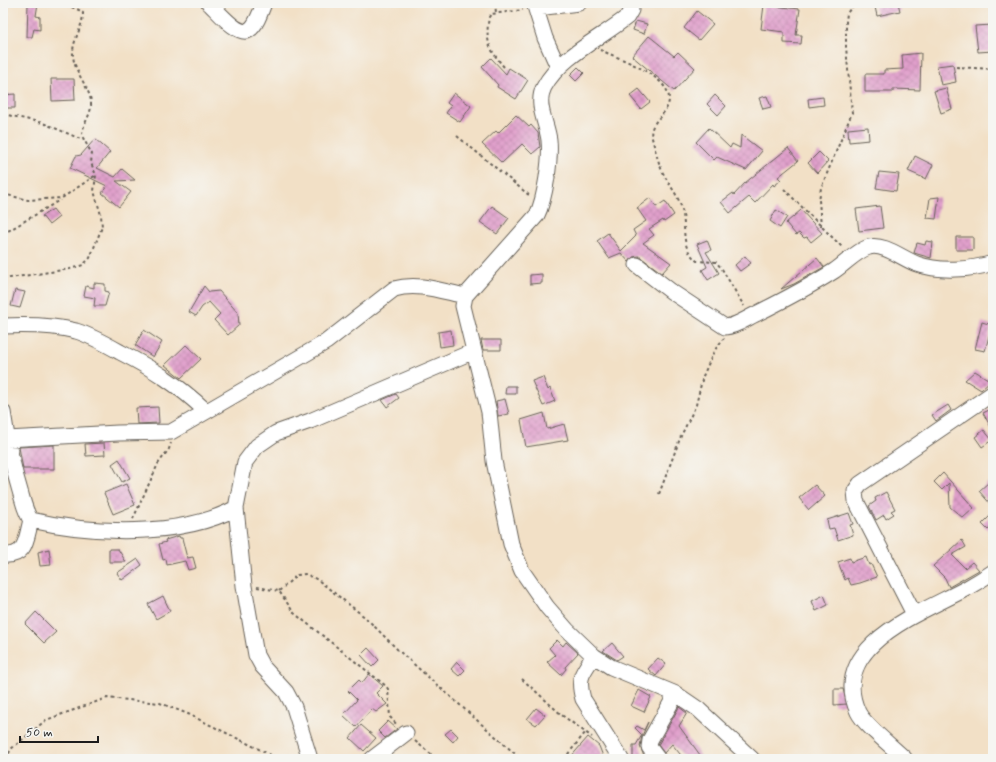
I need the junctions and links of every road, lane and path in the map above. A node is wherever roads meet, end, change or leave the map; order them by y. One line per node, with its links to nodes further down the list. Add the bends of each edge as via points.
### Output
1 (62, 3): 17 (path, via 83,13 82,26 74,43 73,55 79,78 92,102 82,132)
2 (209, 3): 3 (street, via 235,28 245,32 255,23)
3 (264, 3)
4 (495, 3): 9 (path)
5 (579, 3): 8 (street)
6 (630, 3): 10 (street, via 628,17)
7 (855, 3): 23 (path, via 847,13 846,22 852,113 821,188)
8 (536, 6): 9 (path); 12 (street, via 545,38)
9 (496, 13): 11 (path, via 489,17 488,43)
10 (587, 46): 12 (street); 30 (path, via 636,65 660,81 668,90 670,100 652,125 652,137 662,172 683,212 684,237 689,253 697,261 716,262)
11 (504, 67)
12 (558, 67): 22 (street, via 544,87 540,98 549,140)
13 (956, 67): 14 (path)
14 (993, 69)
15 (3, 114): 17 (path, via 43,123)
16 (457, 136): 22 (path)
17 (83, 140): 18 (path, via 92,154 91,163)
18 (96, 175): 21 (path); 28 (path, via 94,191 102,227 90,258 83,265 70,269)
19 (784, 189): 23 (path)
20 (3, 194): 21 (path, via 28,200)
21 (62, 198): 24 (path)
22 (541, 206): 29 (street, via 537,215)
23 (821, 227): 25 (path)
24 (3, 234)
25 (853, 257): 26 (street, via 871,246 918,264 939,268 961,268); 30 (street, via 834,271)
26 (993, 263)
27 (637, 265): 32 (street, via 718,324 725,327)
28 (3, 279)
29 (465, 296): 33 (street, via 464,306); 35 (street, via 420,285 394,289 326,342)
30 (750, 317): 32 (street)
31 (3, 326): 35 (street, via 52,327 92,336 155,370)
32 (734, 326): 39 (path, via 714,351 696,405)
33 (474, 351): 40 (street, via 318,418 276,433 257,446 245,462); 48 (street, via 485,392 494,461 516,560 548,607)
34 (993, 393): 47 (street, via 860,484 855,491 856,501)
35 (206, 411): 37 (street)
36 (3, 412): 38 (street)
37 (171, 432): 38 (street); 42 (path, via 169,449 158,464)
38 (7, 439): 41 (street, via 27,514)
39 (659, 494)
40 (236, 508): 42 (street, via 222,516 199,523); 45 (street)
41 (31, 520): 42 (street, via 64,526); 43 (street, via 23,547 18,554)
42 (127, 531)
43 (3, 555)
44 (993, 572): 47 (street)
45 (244, 586): 46 (path); 56 (street, via 256,655 262,666 286,692 294,707)
46 (279, 591): 51 (path, via 294,613 388,689 390,717); 59 (path, via 297,575 306,574 318,580 366,618 405,657)
47 (914, 614): 64 (street, via 871,645 859,661 852,681 854,701 859,714)
48 (594, 656): 50 (street, via 611,667); 61 (street, via 579,680 582,699)
49 (522, 679): 52 (path)
50 (676, 694): 62 (street, via 650,740 649,746); 63 (street, via 698,709)
51 (406, 733): 57 (street); 58 (path)
52 (585, 733): 53 (path); 60 (path)
53 (596, 740)
54 (6, 759): 55 (path, via 11,749 46,720 107,698 160,703)
55 (279, 759)
56 (310, 759)
57 (372, 759)
58 (437, 759)
59 (521, 759)
60 (564, 759)
61 (622, 759)
62 (658, 759)
63 (752, 759)
64 (905, 759)

